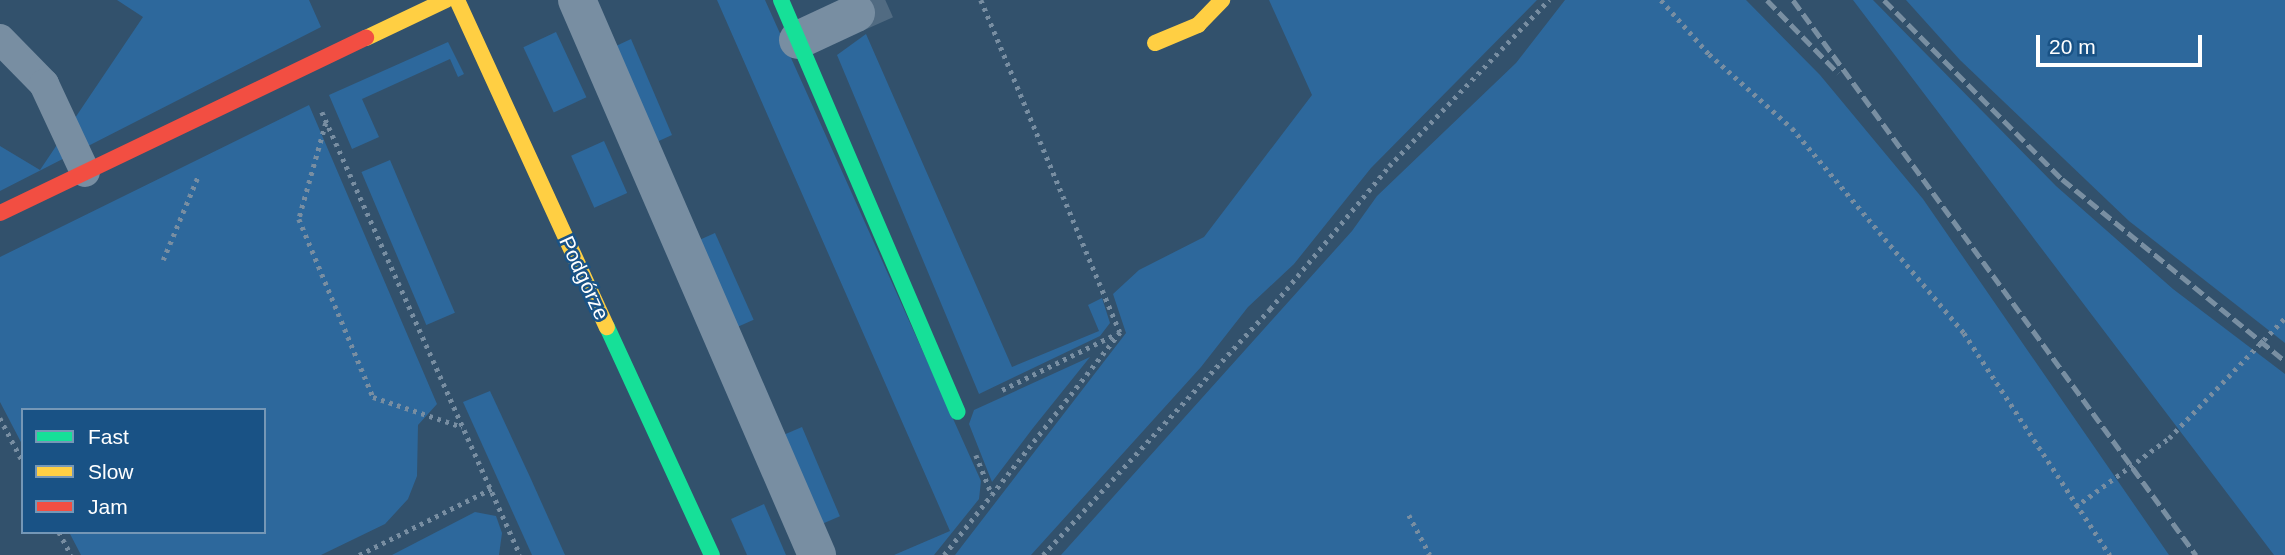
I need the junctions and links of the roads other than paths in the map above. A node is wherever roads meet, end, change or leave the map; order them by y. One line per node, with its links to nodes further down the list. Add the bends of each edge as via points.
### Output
1 (446, 0): 6 (street)
2 (457, 0): 14 (street, Podgórze)
3 (577, 0): 15 (street)
4 (781, 0): 9 (street)
5 (1222, 0): 10 (street, via 1198,25)
6 (412, 7): 11 (street, via 302,67)
7 (856, 13): 9 (street)
8 (0, 39): 11 (lane, via 44,84)
9 (798, 40): 13 (street)
10 (1155, 43)
11 (85, 172): 12 (street)
12 (0, 214)
13 (958, 412)
14 (712, 555)
15 (817, 555)

